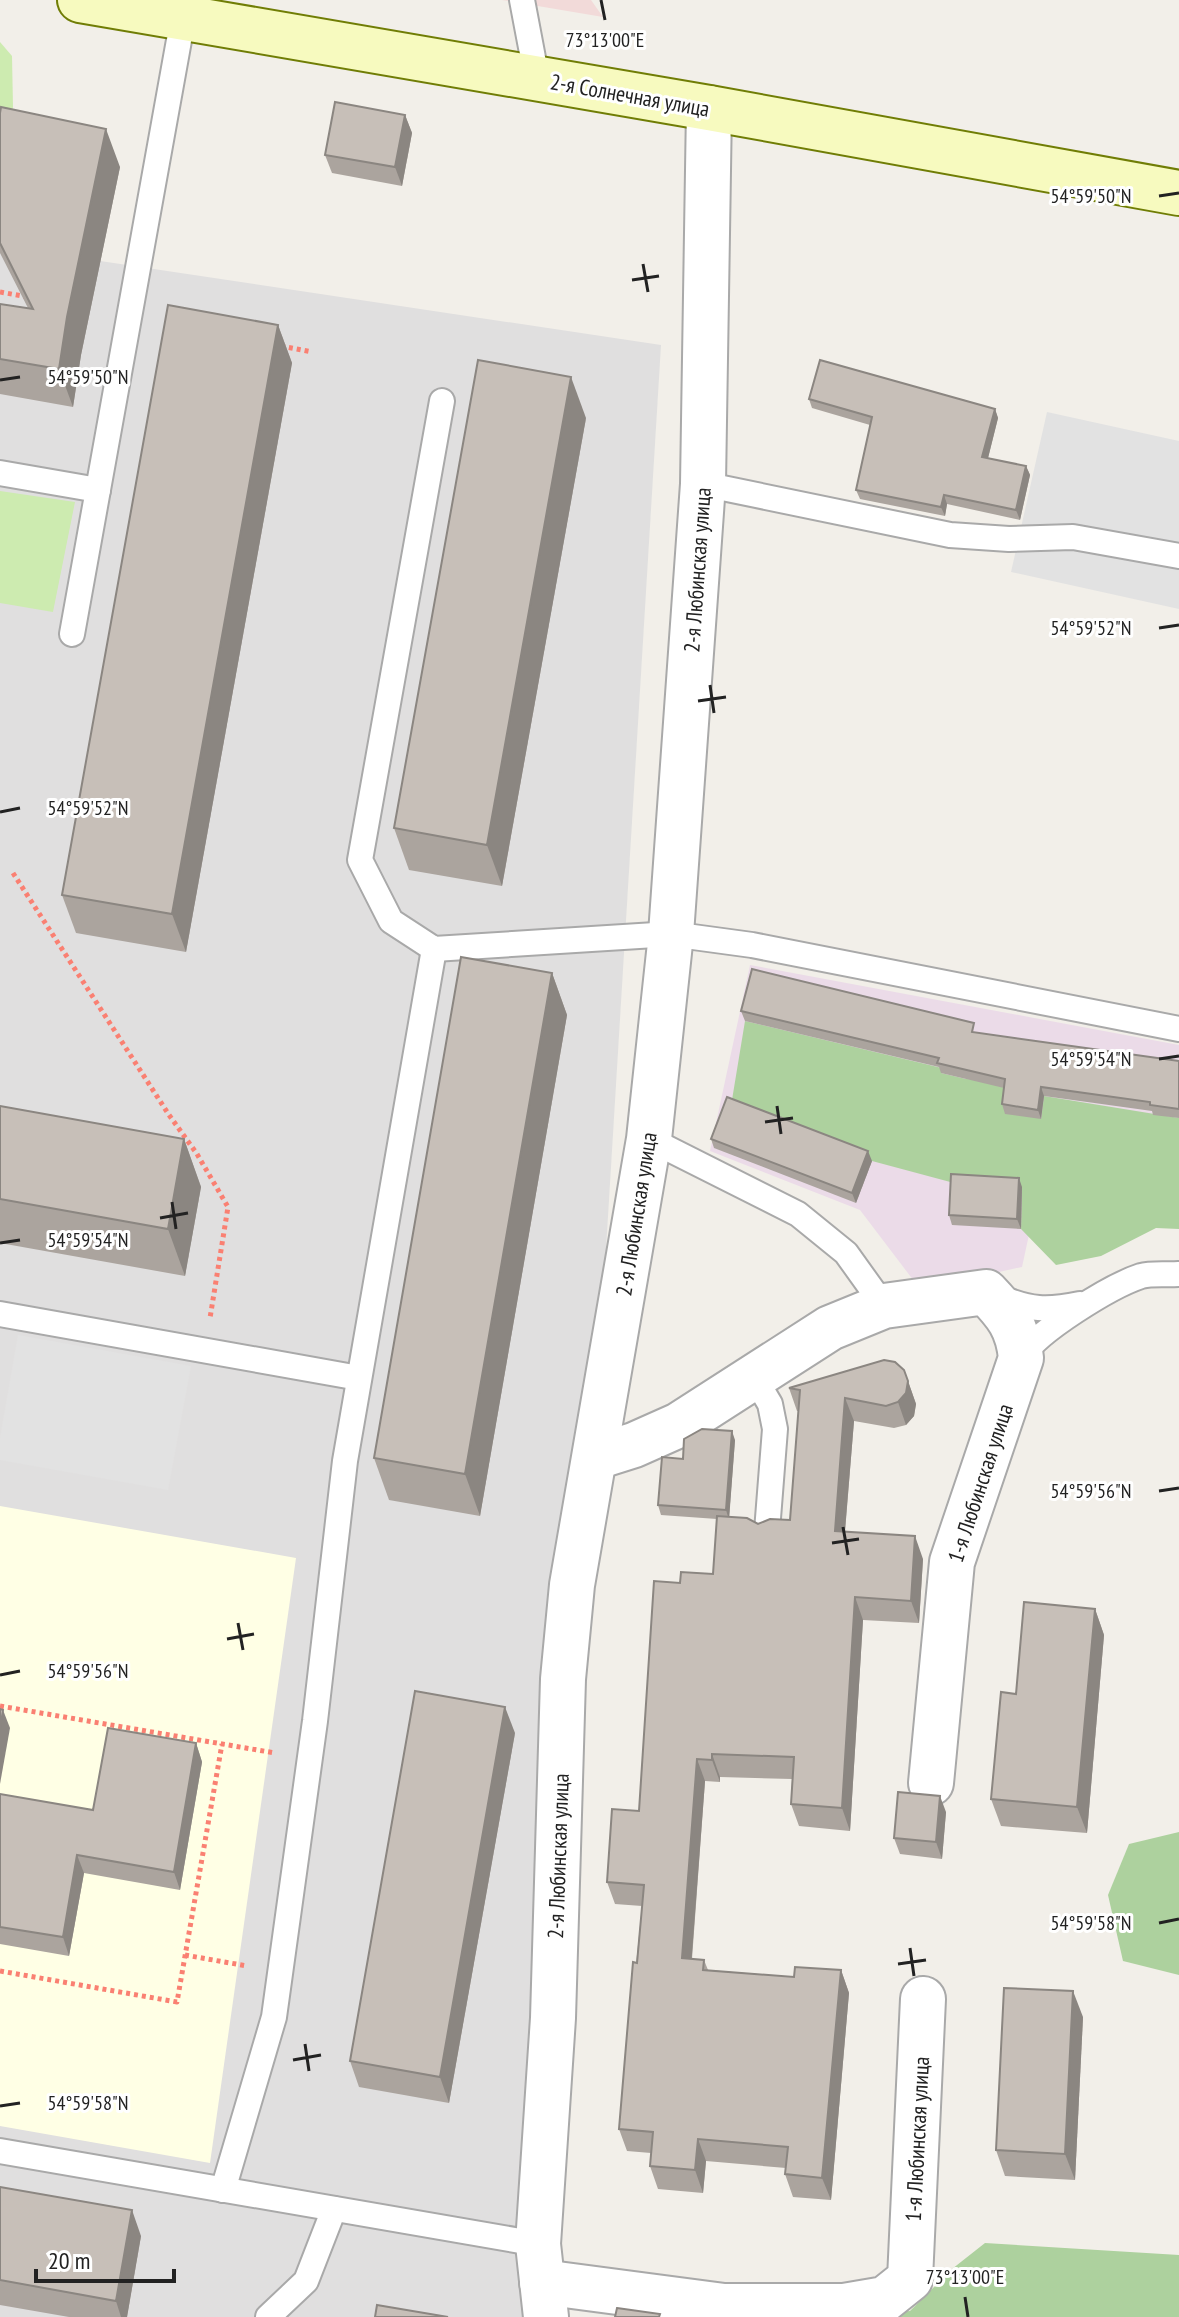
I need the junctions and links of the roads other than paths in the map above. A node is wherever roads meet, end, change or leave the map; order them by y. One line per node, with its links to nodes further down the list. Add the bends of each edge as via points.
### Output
1 (80, 0): 3 (main road, 2-я Солнечная улица)
2 (522, 0): 4 (lane)
3 (185, 9): 4 (main road, 2-я Солнечная улица); 10 (lane)
4 (537, 79): 5 (main road, 2-я Солнечная улица)
5 (709, 108): 6 (main road, 2-я Солнечная улица); 9 (street, 2-я Любинская улица)
6 (1179, 193)
7 (442, 401): 14 (lane, via 360,860 391,921)
8 (0, 473): 10 (lane)
9 (703, 484): 11 (lane, via 950,535 1073,537); 13 (street, 2-я Любинская улица)
10 (98, 490): 12 (lane)
11 (1179, 556)
12 (72, 634)
13 (671, 934): 14 (lane); 15 (lane, via 752,945); 16 (street, 2-я Любинская улица)
14 (434, 949): 24 (lane)
15 (1179, 1029)
16 (649, 1139): 20 (lane, via 798,1214 846,1253); 25 (street, 2-я Любинская улица)
17 (1179, 1274): 19 (lane, via 1143,1275)
18 (986, 1292): 19 (lane, via 1026,1308 1053,1310); 20 (street); 22 (street, via 1019,1335)
19 (1094, 1301): 22 (lane, via 1027,1347)
20 (884, 1306): 23 (street, via 830,1328)
21 (0, 1314): 24 (lane)
22 (1021, 1358): 27 (street, 1-я Любинская улица, via 952,1562)
23 (754, 1377): 25 (street, via 679,1425); 26 (lane, via 770,1404 775,1429)
24 (359, 1378): 30 (lane, via 274,2017)
25 (596, 1457): 32 (street, 2-я Любинская улица, via 572,1585 563,1679)
26 (767, 1531)
27 (931, 1783)
28 (923, 1999): 32 (street, 1-я Любинская улица, via 910,2279 885,2299 844,2306 724,2306)
29 (0, 2151): 30 (lane)
30 (223, 2190): 31 (lane)
31 (334, 2209): 32 (lane); 33 (lane, via 306,2281)
32 (542, 2281)
33 (268, 2317)

